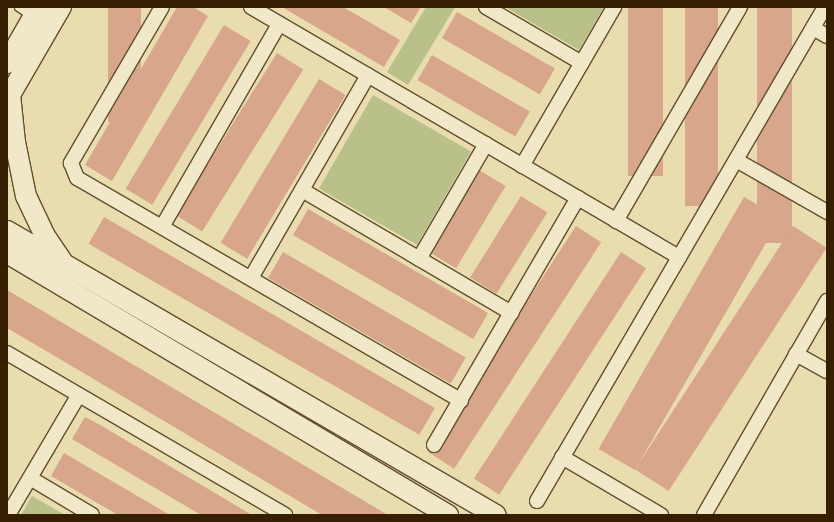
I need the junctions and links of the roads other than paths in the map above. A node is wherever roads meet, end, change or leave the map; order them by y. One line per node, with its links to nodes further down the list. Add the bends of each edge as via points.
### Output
1 (61, 7): 15 (main road)
2 (162, 7): 23 (street, via 72,163 76,178)
3 (251, 7): 9 (street)
4 (486, 7): 13 (street)
5 (614, 7): 13 (street)
6 (740, 7): 22 (street)
7 (825, 7): 10 (street)
8 (30, 11): 12 (main road)
9 (279, 24): 14 (street); 23 (street)
10 (813, 28): 11 (street); 17 (street)
11 (827, 36)
12 (7, 63)
13 (582, 63): 18 (street)
14 (368, 76): 16 (street); 19 (street)
15 (9, 97): 29 (main road, via 26,196 45,236)
16 (486, 144): 18 (street); 27 (street)
17 (736, 160): 21 (street); 26 (street)
18 (522, 166): 20 (street)
19 (302, 190): 27 (street); 30 (street)
20 (578, 198): 22 (street); 32 (street)
21 (827, 212)
22 (616, 221): 26 (street)
23 (162, 227): 30 (street)
24 (7, 231): 29 (main road)
25 (7, 253): 28 (main road)
26 (679, 257): 39 (street)
27 (420, 259): 32 (street)
28 (16, 267): 45 (main road)
29 (67, 267): 46 (main road)
30 (251, 278): 37 (street)
31 (827, 301): 34 (street)
32 (512, 313): 37 (street)
33 (7, 353): 36 (street)
34 (796, 354): 35 (street); 48 (street)
35 (827, 371)
36 (78, 396): 40 (street); 44 (street)
37 (461, 401): 38 (street)
38 (434, 444)
39 (562, 457): 41 (street); 47 (street)
40 (30, 478): 42 (street); 43 (street)
41 (537, 501)
42 (8, 515)
43 (92, 515)
44 (285, 515)
45 (448, 515)
46 (496, 515)
47 (661, 515)
48 (704, 515)

